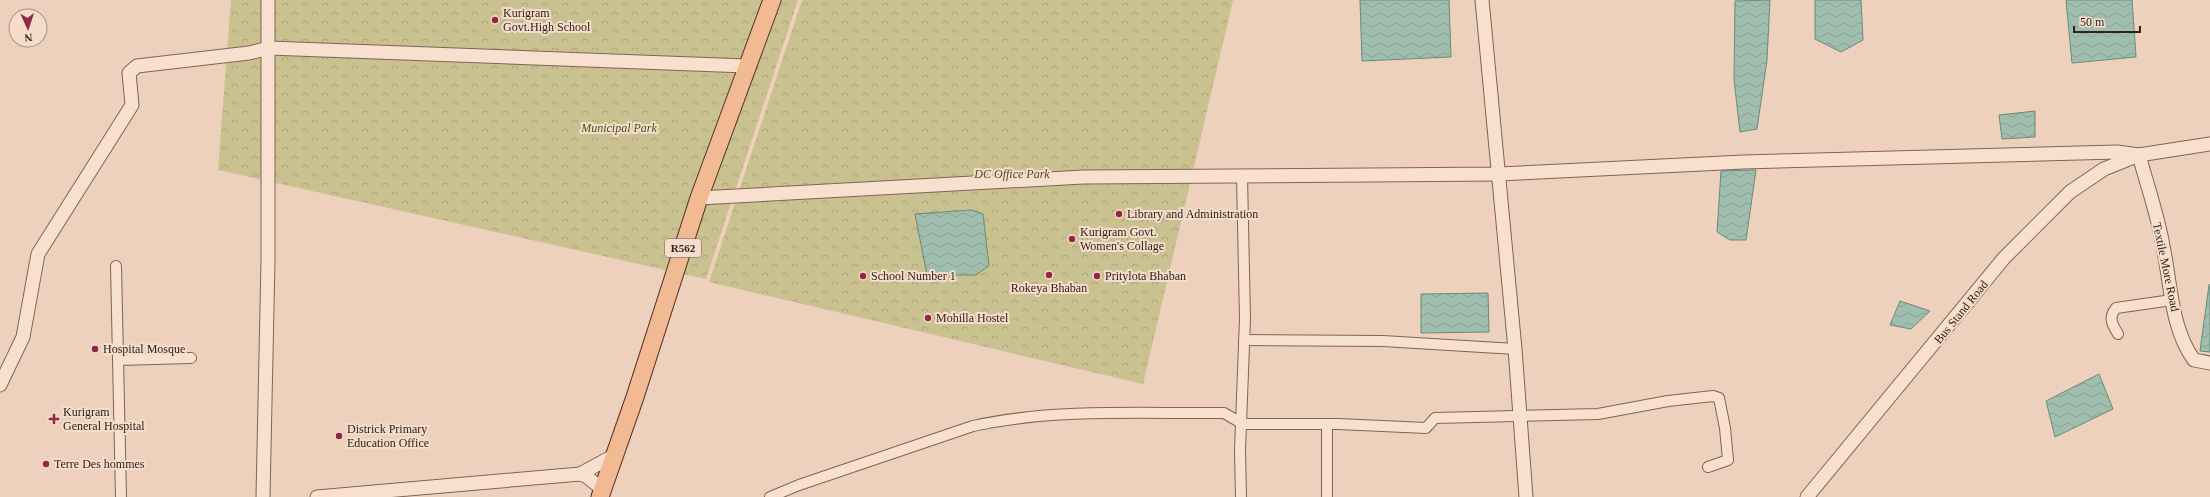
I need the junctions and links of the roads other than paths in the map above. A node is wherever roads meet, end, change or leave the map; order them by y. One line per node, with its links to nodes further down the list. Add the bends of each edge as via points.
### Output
1 (268, 0): 4 (street)
2 (772, 0): 5 (main road, R562)
3 (1482, 0): 8 (street)
4 (269, 48): 5 (street); 19 (street, via 249,53 137,66 129,73 132,105 38,254 23,337); 28 (street)
5 (746, 66): 10 (main road, R562)
6 (2210, 144): 7 (street)
7 (2139, 155): 8 (street, via 2117,152 1743,162); 12 (street, Textile More Road, via 2163,245); 34 (street, Bus Stand Road, via 2104,169 2070,192 2004,258)
8 (1499, 174): 9 (street); 15 (street)
9 (1242, 176): 10 (street, via 1083,177); 14 (street)
10 (699, 198): 23 (main road, R562)
11 (116, 266): 17 (street)
12 (2172, 300): 13 (street, via 2116,308 2110,320); 18 (street, Textile More Road, via 2186,349 2194,360)
13 (2118, 334)
14 (1244, 340): 15 (street, via 1383,341); 21 (street)
15 (1515, 349): 20 (street)
16 (191, 358): 17 (street)
17 (118, 360): 27 (street)
18 (2210, 363)
19 (0, 385)
20 (1518, 415): 22 (street, via 1435,418 1426,428); 24 (street, via 1598,414 1713,396 1719,398 1728,460); 33 (street)
21 (1243, 424): 22 (street); 30 (street, via 1224,413 1095,414 998,421 973,426); 31 (street, via 1240,450)
22 (1327, 424): 32 (street)
23 (615, 455): 25 (street); 26 (main road, R562)
24 (1708, 467)
25 (580, 474): 26 (street, via 586,476); 29 (street)
26 (601, 493)
27 (121, 497)
28 (263, 497)
29 (317, 497)
30 (770, 497)
31 (1241, 497)
32 (1327, 497)
33 (1526, 497)
34 (1807, 497)

